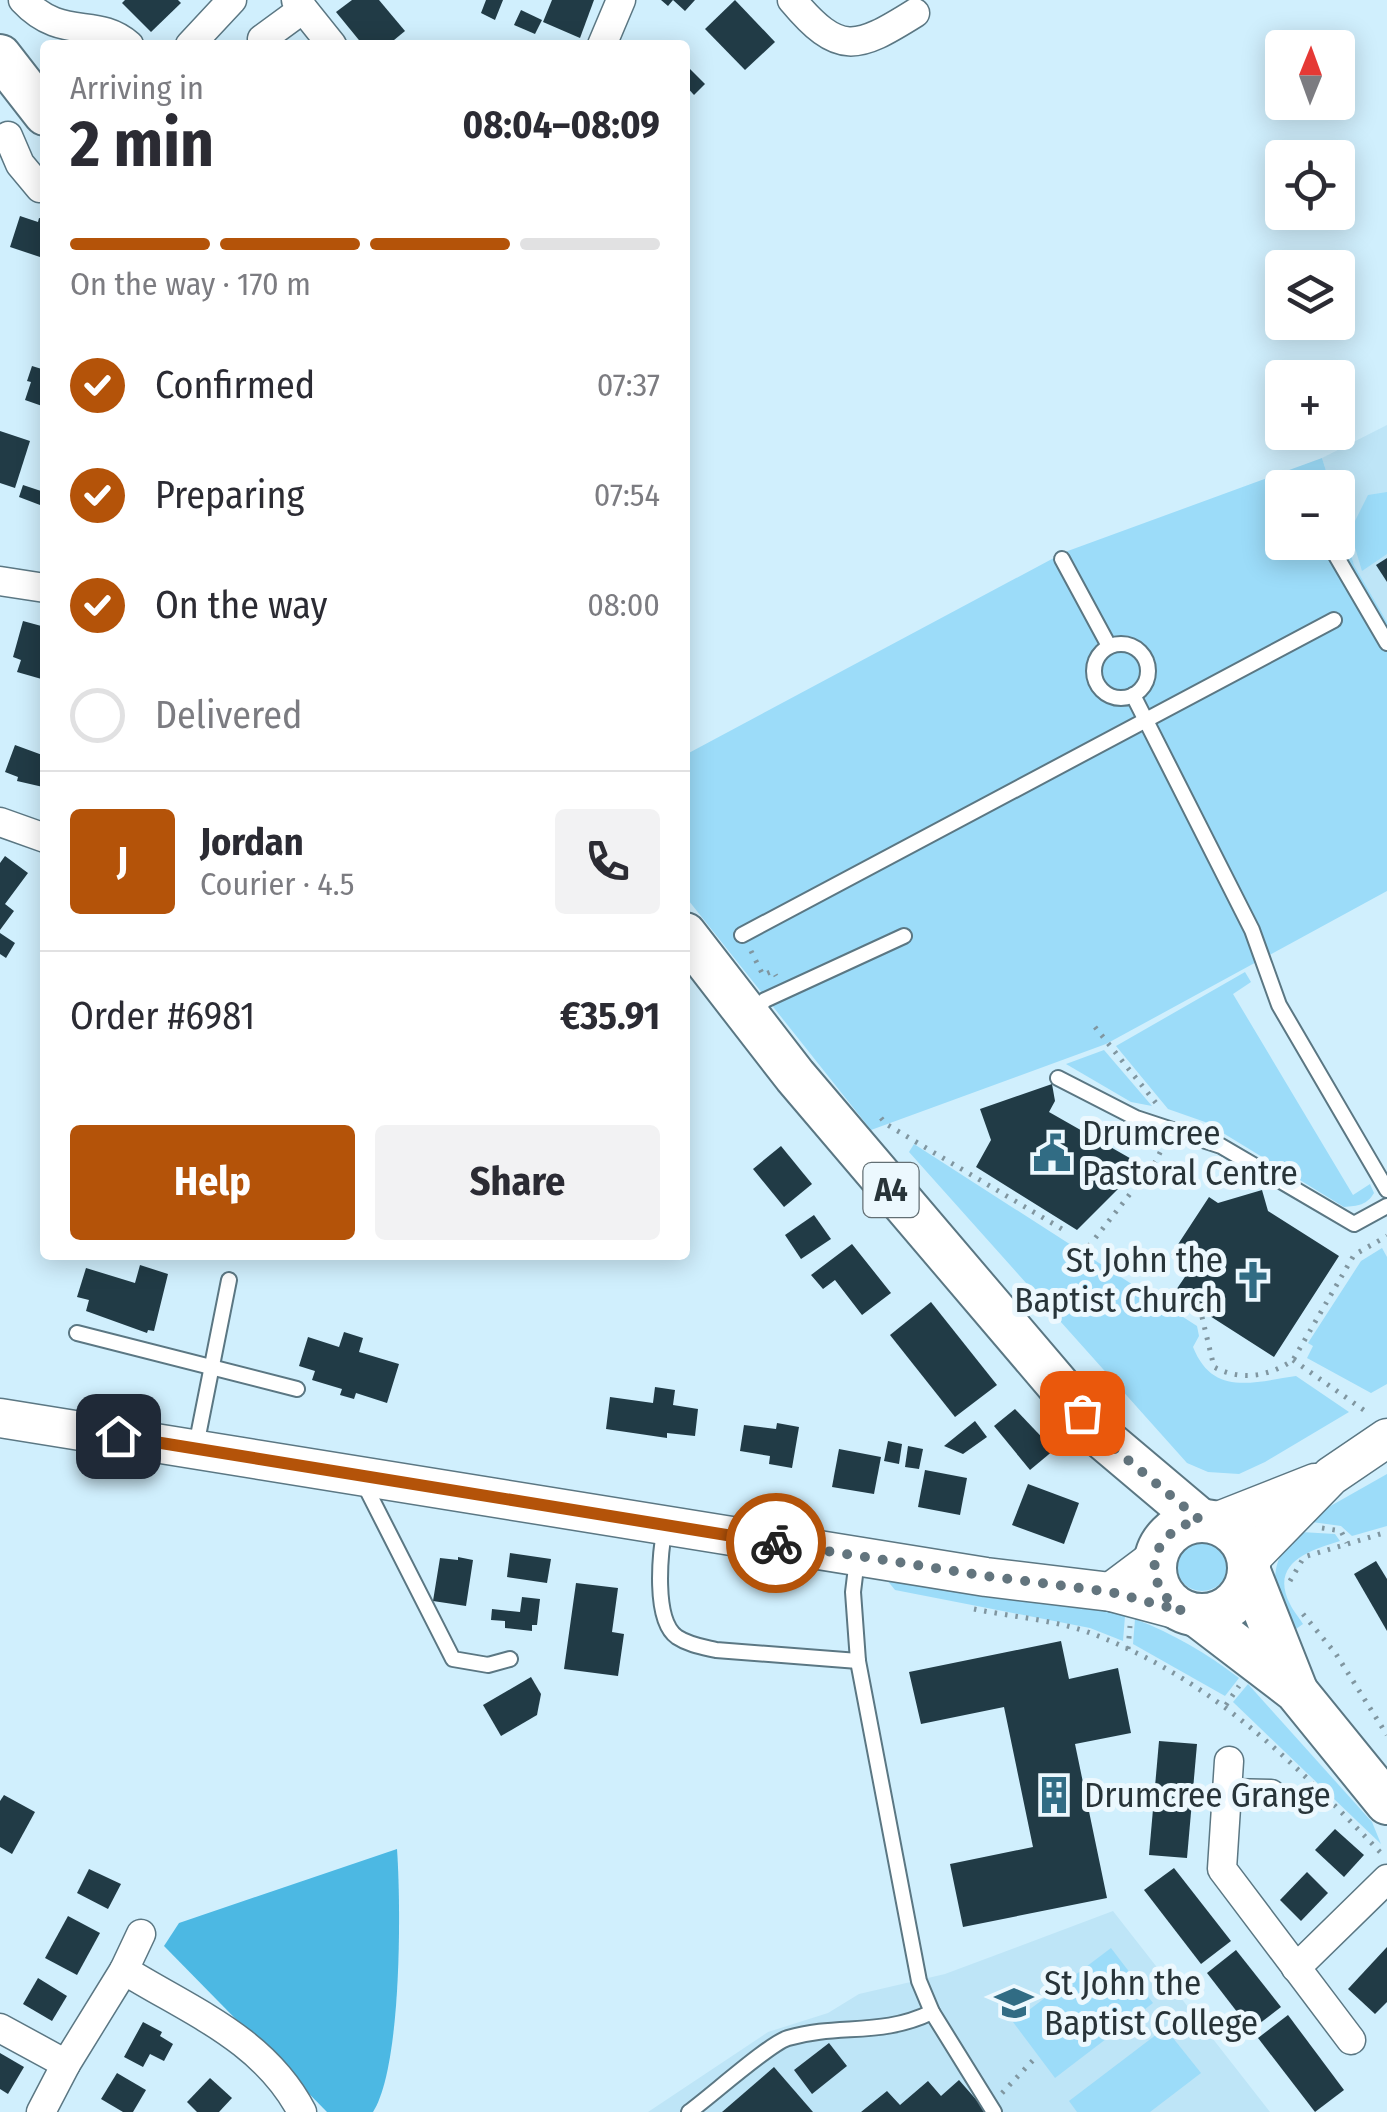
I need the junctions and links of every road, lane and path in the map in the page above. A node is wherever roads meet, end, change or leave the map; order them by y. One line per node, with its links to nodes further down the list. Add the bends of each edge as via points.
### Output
1 (23, 0): 8 (street, via 53,24)
2 (232, 0): 9 (street)
3 (621, 0): 11 (street)
4 (792, 0): 6 (street, via 832,39 848,43 882,34)
5 (299, 4): 7 (street); 10 (street)
6 (916, 14)
7 (262, 39)
8 (121, 40)
9 (195, 40)
10 (328, 40)
11 (604, 40)
12 (0, 56): 13 (main road)
13 (40, 108)
14 (8, 136): 15 (street)
15 (10, 168): 16 (street)
16 (40, 188)
17 (1062, 559): 23 (lane)
18 (1339, 560): 22 (lane)
19 (0, 581): 20 (street)
20 (40, 587)
21 (1334, 620): 25 (lane)
22 (1387, 643)
23 (1109, 646): 24 (lane, via 1127,644 1147,663 1146,682); 24 (lane, via 1096,658 1096,683 1116,698)
24 (1133, 695): 25 (lane)
25 (1146, 720): 28 (lane); 37 (lane, via 1252,930 1280,1005)
26 (0, 822): 27 (street)
27 (40, 836)
28 (742, 935): 31 (path, via 764,975 774,971)
29 (904, 936): 31 (lane)
30 (690, 940): 32 (main road, A4)
31 (784, 992): 32 (lane)
32 (749, 1016): 50 (main road, A4)
33 (1095, 1027): 36 (path, via 1160,1109)
34 (1058, 1078): 36 (lane)
35 (881, 1118): 39 (path)
36 (1170, 1132): 38 (lane, via 1222,1146 1354,1224); 41 (path, via 1156,1162)
37 (1387, 1190)
38 (1387, 1206)
39 (1062, 1230)
40 (1387, 1236): 45 (path, via 1354,1256)
41 (1088, 1246)
42 (230, 1280): 46 (lane)
43 (1202, 1317): 45 (path, via 1214,1368 1234,1378 1278,1371)
44 (78, 1333): 46 (lane)
45 (1293, 1360): 49 (path, via 1361,1406)
46 (213, 1366): 47 (lane); 51 (lane)
47 (297, 1390)
48 (0, 1418): 51 (main road)
49 (1381, 1429): 53 (main road)
50 (1104, 1440): 54 (main road, A4); 59 (main road, A4)
51 (196, 1448): 52 (main road)
52 (360, 1475): 55 (main road); 68 (lane, via 452,1658 488,1665)
53 (1332, 1476): 54 (main road); 61 (main road)
54 (1208, 1521): 59 (main road, via 1184,1524); 61 (main road, A4, via 1238,1536)
55 (665, 1526): 60 (main road); 69 (lane, via 663,1615 673,1635 716,1650)
56 (1316, 1527): 58 (path, via 1342,1532)
57 (1387, 1532): 58 (path)
58 (1347, 1543): 62 (path, via 1304,1557 1290,1579)
59 (1158, 1551): 63 (main road); 66 (main road, A4, via 1160,1589)
60 (858, 1556): 63 (main road); 69 (lane)
61 (1250, 1567): 66 (main road, via 1239,1599 1228,1608); 71 (main road, A4)
62 (1291, 1591)
63 (1121, 1605): 66 (main road); 67 (path)
64 (1298, 1607): 73 (path)
65 (972, 1609): 67 (path, via 1089,1632)
66 (1190, 1613): 71 (main road, A4)
67 (1128, 1649): 72 (path)
68 (510, 1659)
69 (858, 1661): 83 (lane, via 919,1980)
70 (1240, 1684): 72 (path)
71 (1296, 1691): 77 (main road, A4)
72 (1226, 1705): 78 (path)
73 (1387, 1734)
74 (1229, 1761): 75 (street)
75 (1228, 1792): 76 (street); 81 (street, via 1222,1869)
76 (1271, 1794)
77 (1387, 1803)
78 (1387, 1858)
79 (1387, 1879): 81 (street)
80 (140, 1934): 82 (street)
81 (1296, 1968): 85 (street)
82 (124, 1970): 87 (street); 90 (street, via 241,2039)
83 (932, 2012): 88 (lane); 91 (lane, via 887,2027 783,2039)
84 (0, 2028): 87 (street)
85 (1351, 2040)
86 (1038, 2055): 88 (path)
87 (66, 2064): 89 (street)
88 (992, 2109)
89 (41, 2112)
90 (302, 2112)
91 (690, 2112)

